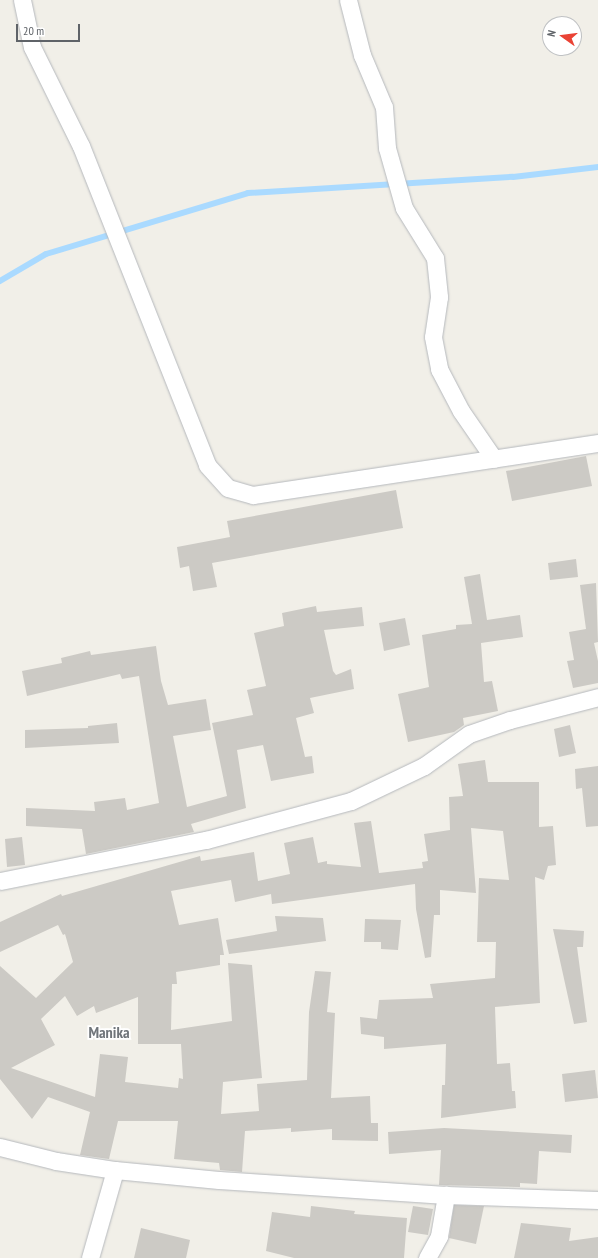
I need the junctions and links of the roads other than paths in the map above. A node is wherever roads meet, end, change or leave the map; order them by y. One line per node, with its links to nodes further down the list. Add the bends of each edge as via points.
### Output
1 (22, 0): 4 (street, via 32,47 81,146 207,465 228,488 253,495)
2 (348, 0): 4 (street, via 362,55 384,107 387,148 404,208 435,258 439,297 433,337 439,369 461,411)
3 (598, 443): 4 (street)
4 (494, 459)
5 (598, 697): 6 (street, via 510,720 469,734 424,766 351,801 206,840)
6 (0, 881)
7 (0, 1147): 8 (street, via 56,1161)
8 (115, 1170): 9 (street, via 273,1184); 11 (street)
9 (446, 1195): 10 (street); 12 (street, via 439,1236)
10 (598, 1200)
11 (90, 1258)
12 (427, 1258)

